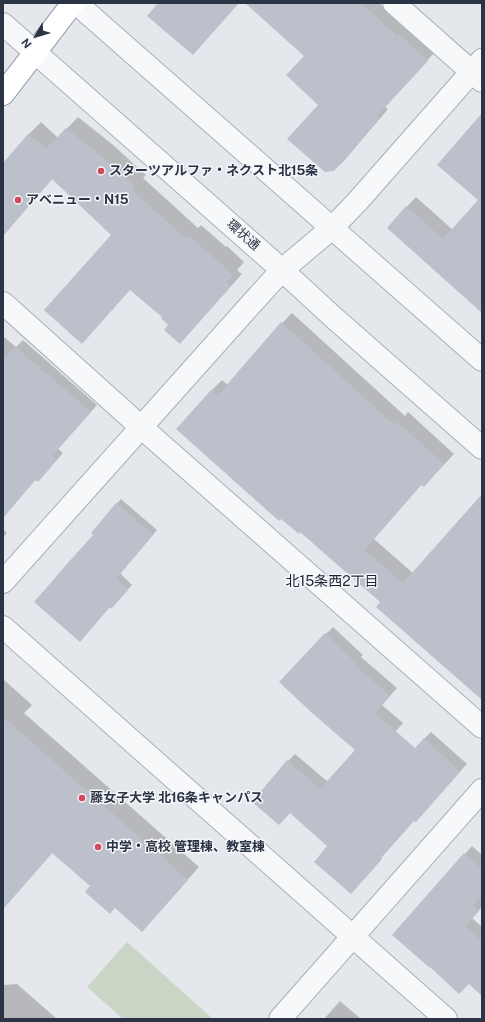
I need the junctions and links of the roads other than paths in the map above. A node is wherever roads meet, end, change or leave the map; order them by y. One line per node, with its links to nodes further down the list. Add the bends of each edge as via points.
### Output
1 (75, 3): 4 (highway); 7 (street)
2 (394, 3): 5 (street)
3 (3, 24): 4 (street, 環状通)
4 (35, 52): 6 (highway); 8 (street, 環状通)
5 (479, 71): 7 (street)
6 (3, 94)
7 (332, 228): 8 (street); 10 (street)
8 (282, 270): 11 (street); 12 (street, 環状通)
9 (3, 303): 11 (street)
10 (482, 360)
11 (141, 427): 13 (street); 15 (street)
12 (482, 448)
13 (3, 582)
14 (3, 627): 17 (street)
15 (482, 727)
16 (482, 790): 17 (street)
17 (352, 937): 18 (street); 19 (street)
18 (280, 1019)
19 (446, 1019)

